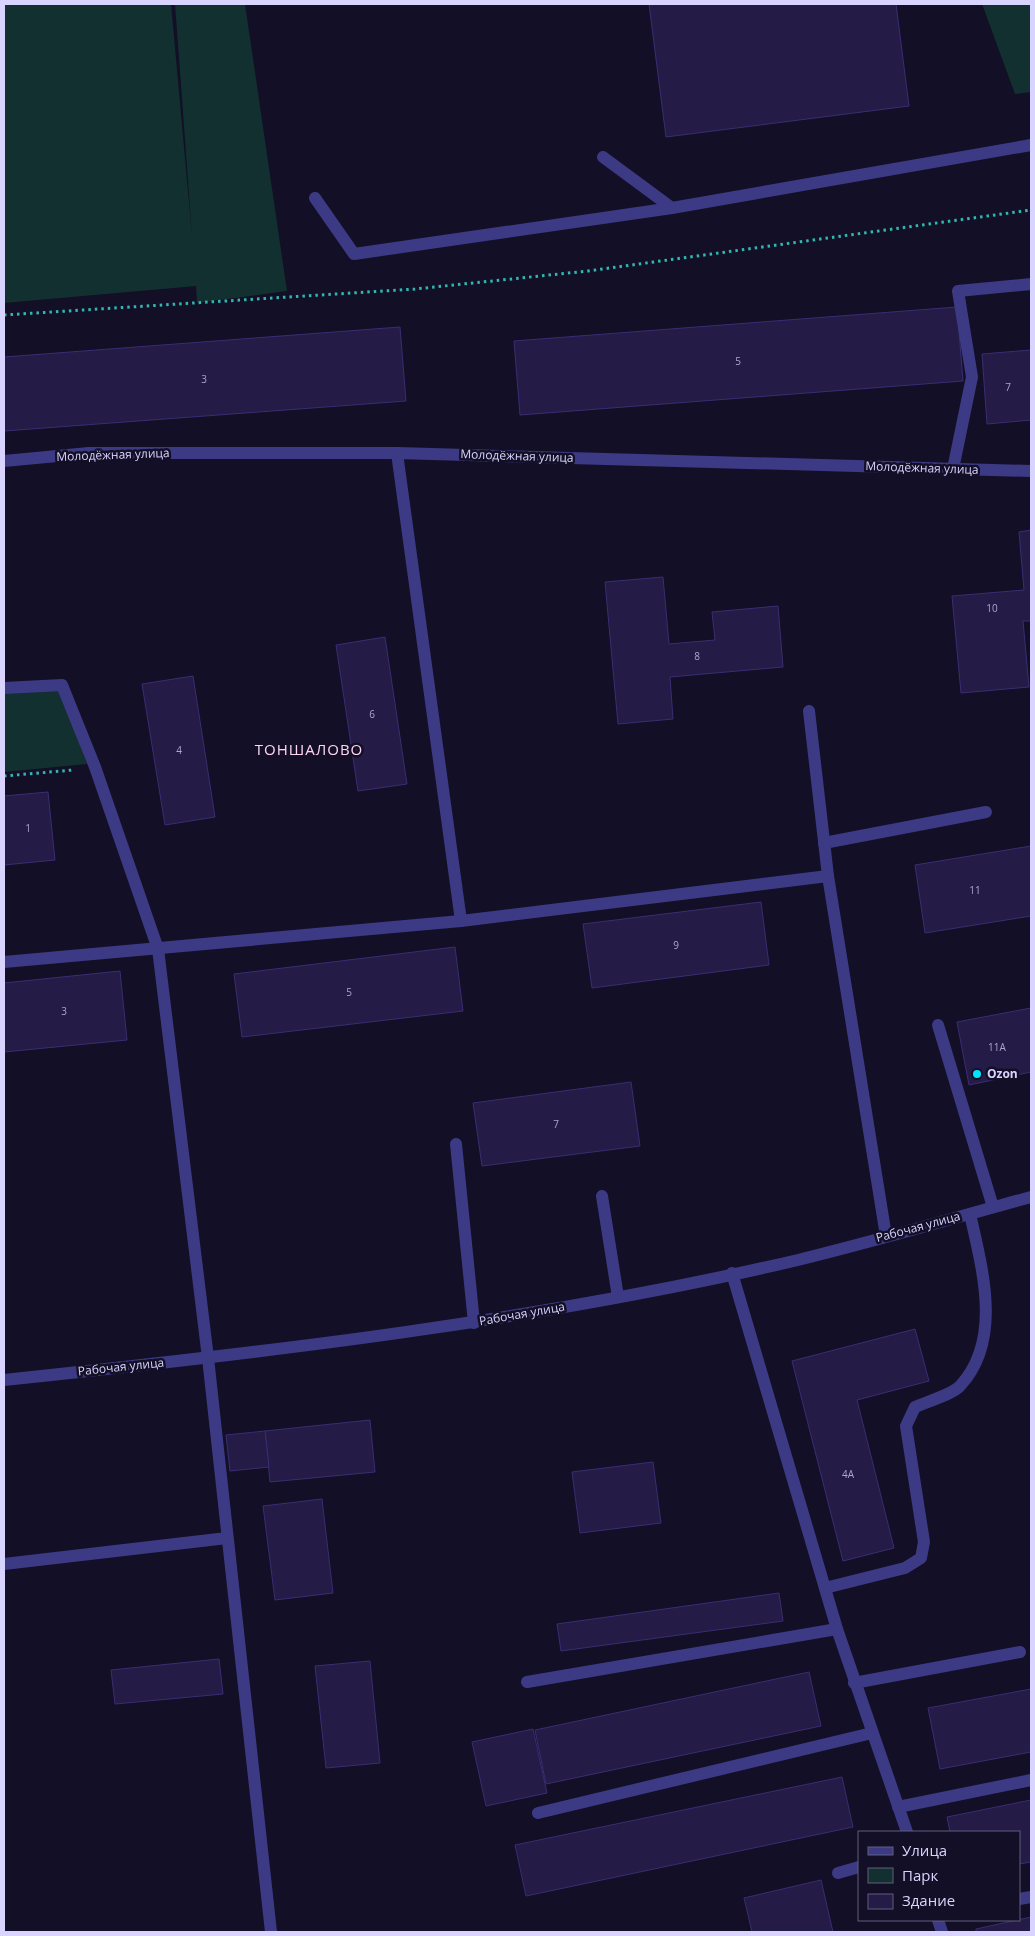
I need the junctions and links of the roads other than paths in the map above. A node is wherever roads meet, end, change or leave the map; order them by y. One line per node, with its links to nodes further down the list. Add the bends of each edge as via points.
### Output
1 (1031, 145): 4 (street)
2 (603, 157): 4 (street)
3 (315, 198): 4 (street, via 354,254)
4 (672, 208)
5 (1031, 284): 8 (street, via 958,291 972,377)
6 (397, 453): 7 (street, Молодёжная улица, via 89,454); 8 (street, Молодёжная улица); 15 (street)
7 (4, 461)
8 (953, 468): 9 (street, Молодёжная улица)
9 (1031, 471)
10 (4, 688): 16 (street, via 62,685 95,767)
11 (809, 711): 13 (street)
12 (986, 812): 13 (street)
13 (824, 843): 14 (street)
14 (828, 876): 15 (street); 24 (street)
15 (461, 921): 16 (street)
16 (158, 949): 17 (street); 28 (street)
17 (4, 962)
18 (938, 1025): 22 (street)
19 (456, 1144): 27 (street)
20 (602, 1196): 26 (street)
21 (1031, 1197): 22 (street, Рабочая улица)
22 (992, 1207): 23 (street, Рабочая улица)
23 (970, 1214): 24 (street, Рабочая улица); 32 (street, via 983,1274 986,1321 980,1357 959,1388 915,1407 906,1426 924,1542 921,1558 905,1568)
24 (886, 1236): 25 (street, Рабочая улица, via 799,1260)
25 (732, 1273): 26 (street, Рабочая улица); 32 (street)
26 (618, 1297): 27 (street, Рабочая улица)
27 (474, 1323): 28 (street, Рабочая улица)
28 (208, 1358): 29 (street, Рабочая улица); 30 (street)
29 (4, 1380)
30 (227, 1538): 31 (street); 44 (street)
31 (4, 1564)
32 (825, 1588): 33 (street)
33 (837, 1629): 35 (street); 36 (street)
34 (1020, 1652): 36 (street)
35 (527, 1682)
36 (854, 1683): 37 (street)
37 (872, 1733): 39 (street); 40 (street)
38 (1031, 1780): 39 (street)
39 (898, 1807): 41 (street)
40 (538, 1813)
41 (907, 1831)
42 (858, 1867): 43 (street)
43 (838, 1872)
44 (272, 1932)

